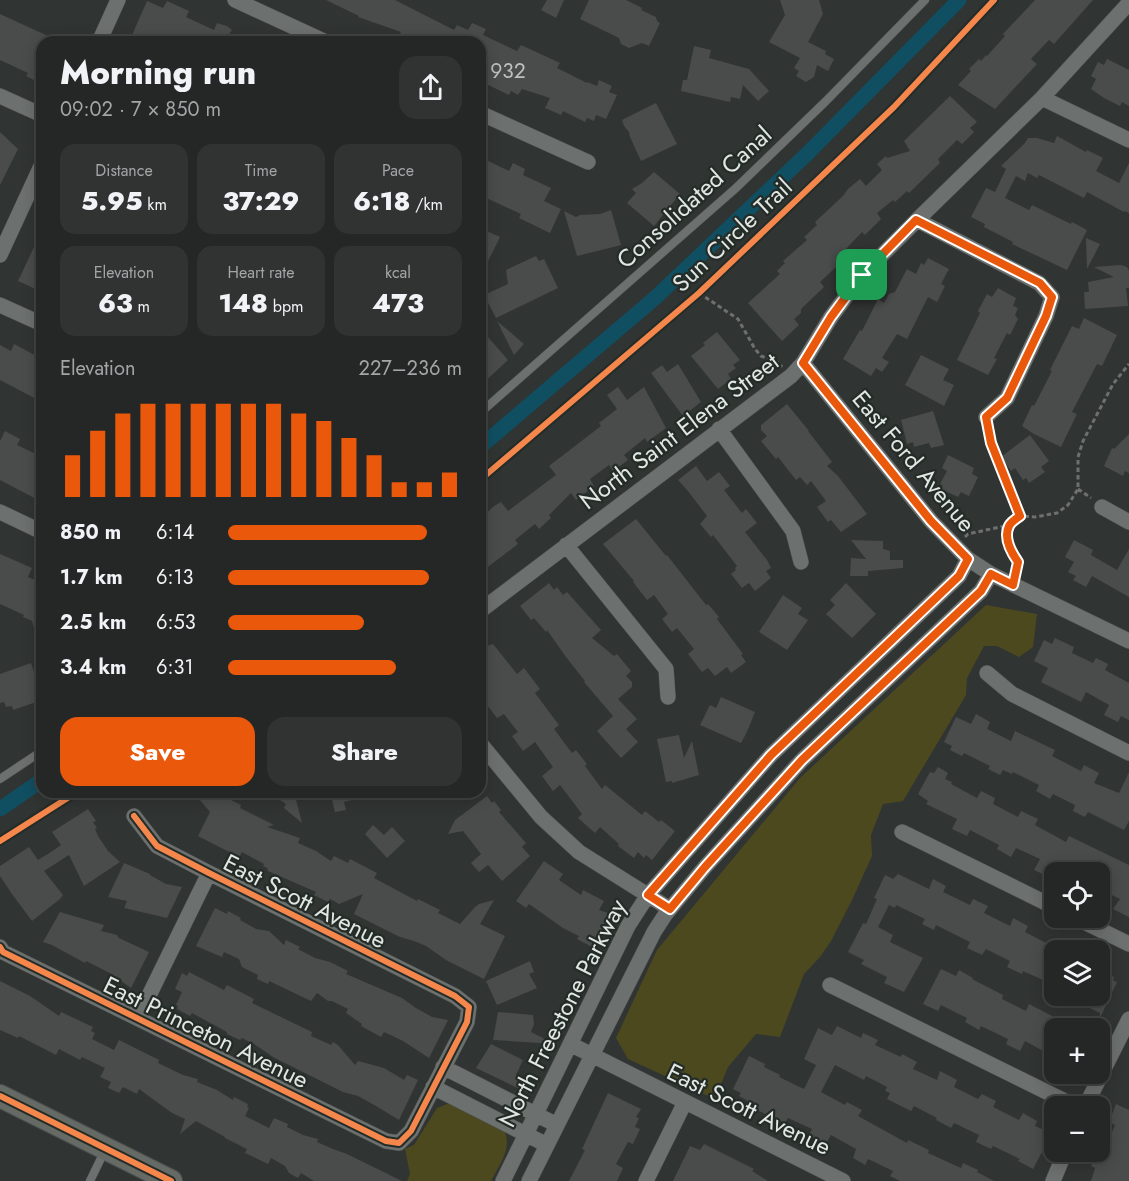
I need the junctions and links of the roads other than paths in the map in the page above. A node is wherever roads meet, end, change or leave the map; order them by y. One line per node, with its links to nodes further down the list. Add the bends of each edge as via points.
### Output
1 (118, 0): 5 (street)
2 (236, 0): 6 (street)
3 (926, 0): 19 (lane, Consolidated Canal, via 736,188)
4 (1129, 3): 8 (street, North Saint Elena Street)
5 (102, 36)
6 (313, 36)
7 (0, 96): 9 (street)
8 (1042, 98): 11 (street); 14 (street, North Saint Elena Street)
9 (36, 113)
10 (486, 116): 12 (street)
11 (1129, 140)
12 (588, 162)
13 (36, 177): 15 (street)
14 (916, 220): 18 (street, North Saint Elena Street, via 862,275); 20 (street, via 1040,283 1052,297 1007,398)
15 (0, 255)
16 (0, 304): 17 (street)
17 (36, 321)
18 (803, 363): 21 (street, North Saint Elena Street); 27 (street, East Ford Avenue, via 931,521)
19 (486, 408)
20 (986, 417)
21 (719, 429): 26 (street, North Saint Elena Street); 28 (street, via 793,531)
22 (1102, 507): 24 (street)
23 (0, 512): 25 (street)
24 (1129, 522)
25 (36, 529)
26 (566, 546): 30 (street, North Saint Elena Street); 33 (street, via 666,669)
27 (968, 559): 29 (street, East Ford Avenue); 41 (street, North Freestone Parkway, via 959,576 771,755)
28 (801, 562)
29 (991, 574): 31 (street, East Ford Avenue); 43 (street, North Freestone Parkway, via 981,591 802,760)
30 (486, 606)
31 (1129, 641)
32 (987, 673): 35 (street, via 1012,694)
33 (668, 698)
34 (486, 750): 41 (street, via 541,817 579,852)
35 (1129, 753)
36 (36, 755): 37 (lane)
37 (0, 779)
38 (134, 816): 40 (street, East Scott Avenue, via 157,846)
39 (902, 832): 42 (street)
40 (209, 873): 48 (street); 52 (street, East Scott Avenue, via 455,996 469,1007 467,1022)
41 (648, 895): 43 (street); 50 (street, North Freestone Parkway, via 628,926)
42 (1044, 903)
43 (670, 909): 51 (street, North Freestone Parkway, via 654,932)
44 (1096, 928): 45 (street)
45 (1129, 944)
46 (0, 947): 48 (street, East Princeton Avenue, via 3,952)
47 (830, 985): 55 (street)
48 (138, 1018): 53 (street, East Princeton Avenue, via 386,1141 399,1143 411,1131)
49 (1129, 1019): 56 (street)
50 (570, 1044): 51 (street, East Scott Avenue); 58 (street, North Freestone Parkway)
51 (592, 1056): 57 (street, East Scott Avenue); 59 (street, North Freestone Parkway)
52 (443, 1067): 53 (street); 58 (street)
53 (433, 1087): 60 (street)
54 (0, 1096): 62 (main road)
55 (1055, 1096)
56 (1090, 1096)
57 (685, 1102): 68 (street); 69 (street, East Scott Avenue)
58 (536, 1114): 59 (street); 60 (street, North Freestone Parkway)
59 (557, 1125): 61 (street, North Freestone Parkway)
60 (526, 1134): 61 (street); 66 (street, North Freestone Parkway)
61 (547, 1145): 67 (street, North Freestone Parkway)
62 (106, 1149): 64 (lane); 65 (main road)
63 (1061, 1162): 70 (street)
64 (90, 1181)
65 (171, 1181)
66 (503, 1181)
67 (529, 1181)
68 (646, 1181)
69 (843, 1181)
70 (1053, 1181)

